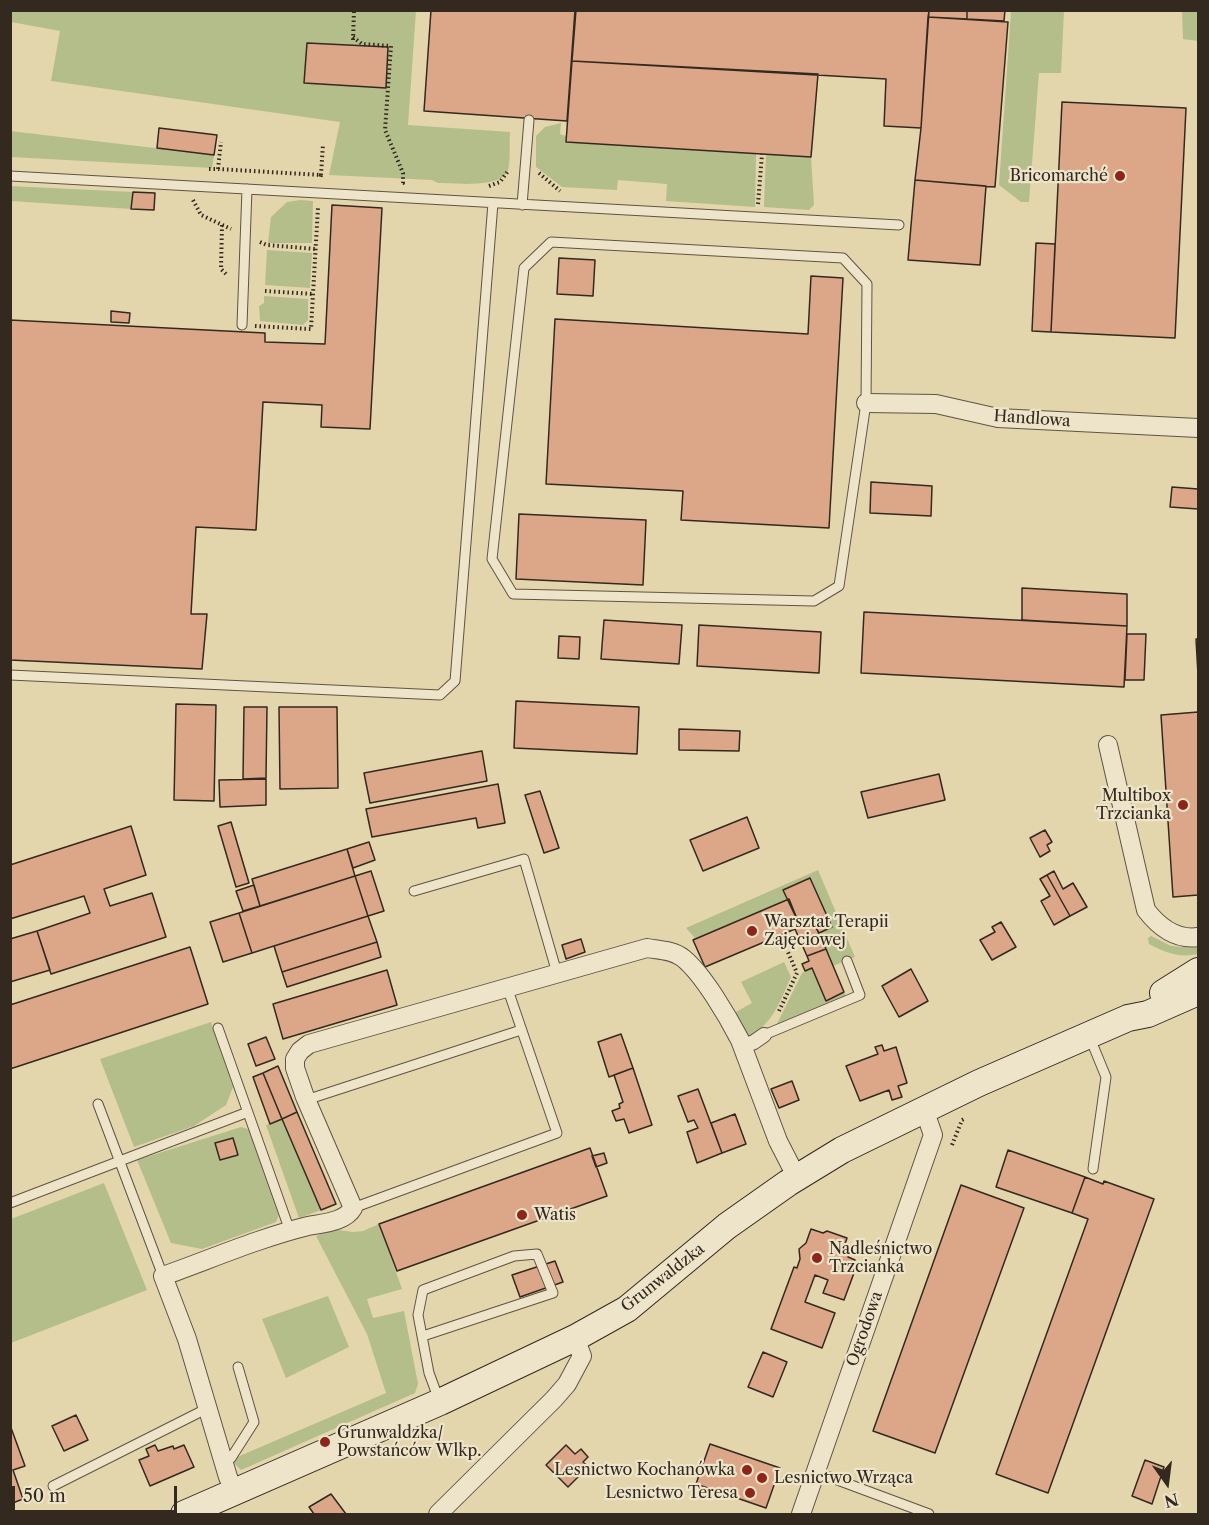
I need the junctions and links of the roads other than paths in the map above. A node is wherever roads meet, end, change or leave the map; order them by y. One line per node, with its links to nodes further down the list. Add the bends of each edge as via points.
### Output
1 (529, 120): 5 (lane)
2 (10, 176): 3 (lane)
3 (247, 189): 4 (lane); 7 (lane)
4 (493, 203): 5 (lane); 10 (lane, via 455,681 440,695)
5 (522, 205): 6 (lane)
6 (899, 225)
7 (242, 325)
8 (866, 403): 8 (lane, via 867,284 843,258 550,242 524,268 492,559 513,594 814,601 839,586); 9 (street, Handlowa, via 936,404 998,418)
9 (1198, 428)
10 (10, 675)
11 (1108, 745): 13 (street, via 1146,910 1170,933)
12 (414, 891): 16 (lane, via 524,859)
13 (1198, 937)
14 (847, 961): 22 (lane, via 860,995)
15 (1198, 971): 19 (main road, Grunwaldzka)
16 (557, 973): 17 (street); 24 (street, via 647,948 670,951 683,958 699,976)
17 (507, 987): 21 (lane); 25 (street, via 309,1044 300,1051 295,1068)
18 (1198, 992): 19 (main road, Grunwaldzka, via 1148,1014)
19 (1128, 1018): 23 (main road, Grunwaldzka)
20 (219, 1028): 28 (lane)
21 (521, 1030): 25 (lane); 33 (lane, via 557,1133)
22 (764, 1035): 24 (street)
23 (1089, 1035): 27 (main road, Grunwaldzka); 30 (lane, via 1106,1077)
24 (742, 1047): 31 (street, via 778,1141)
25 (306, 1100): 33 (street)
26 (98, 1104): 29 (lane)
27 (924, 1109): 31 (main road, Grunwaldzka, via 842,1150); 42 (street, Ogrodowa, via 933,1135)
28 (248, 1112): 29 (lane); 34 (lane)
29 (119, 1160): 32 (lane); 35 (lane)
30 (1093, 1169)
31 (797, 1178): 37 (main road, Grunwaldzka, via 727,1226 627,1308)
32 (10, 1203)
33 (353, 1208): 34 (street, via 339,1219)
34 (290, 1231): 35 (street)
35 (163, 1276): 40 (street)
36 (423, 1336): 36 (lane, via 553,1293 537,1254 513,1256 423,1290 418,1316); 39 (lane, via 429,1372)
37 (575, 1338): 39 (main road, Grunwaldzka); 46 (street, via 582,1356 567,1384)
38 (238, 1367): 41 (lane, via 254,1422 231,1458)
39 (440, 1402): 44 (main road, Grunwaldzka)
40 (208, 1408): 41 (street); 43 (lane)
41 (223, 1460): 44 (street)
42 (816, 1472): 47 (street, Ogrodowa); 48 (lane)
43 (53, 1486)
44 (235, 1493): 45 (main road, Grunwaldzka)
45 (184, 1515)
46 (438, 1515)
47 (801, 1515)
48 (929, 1515)

